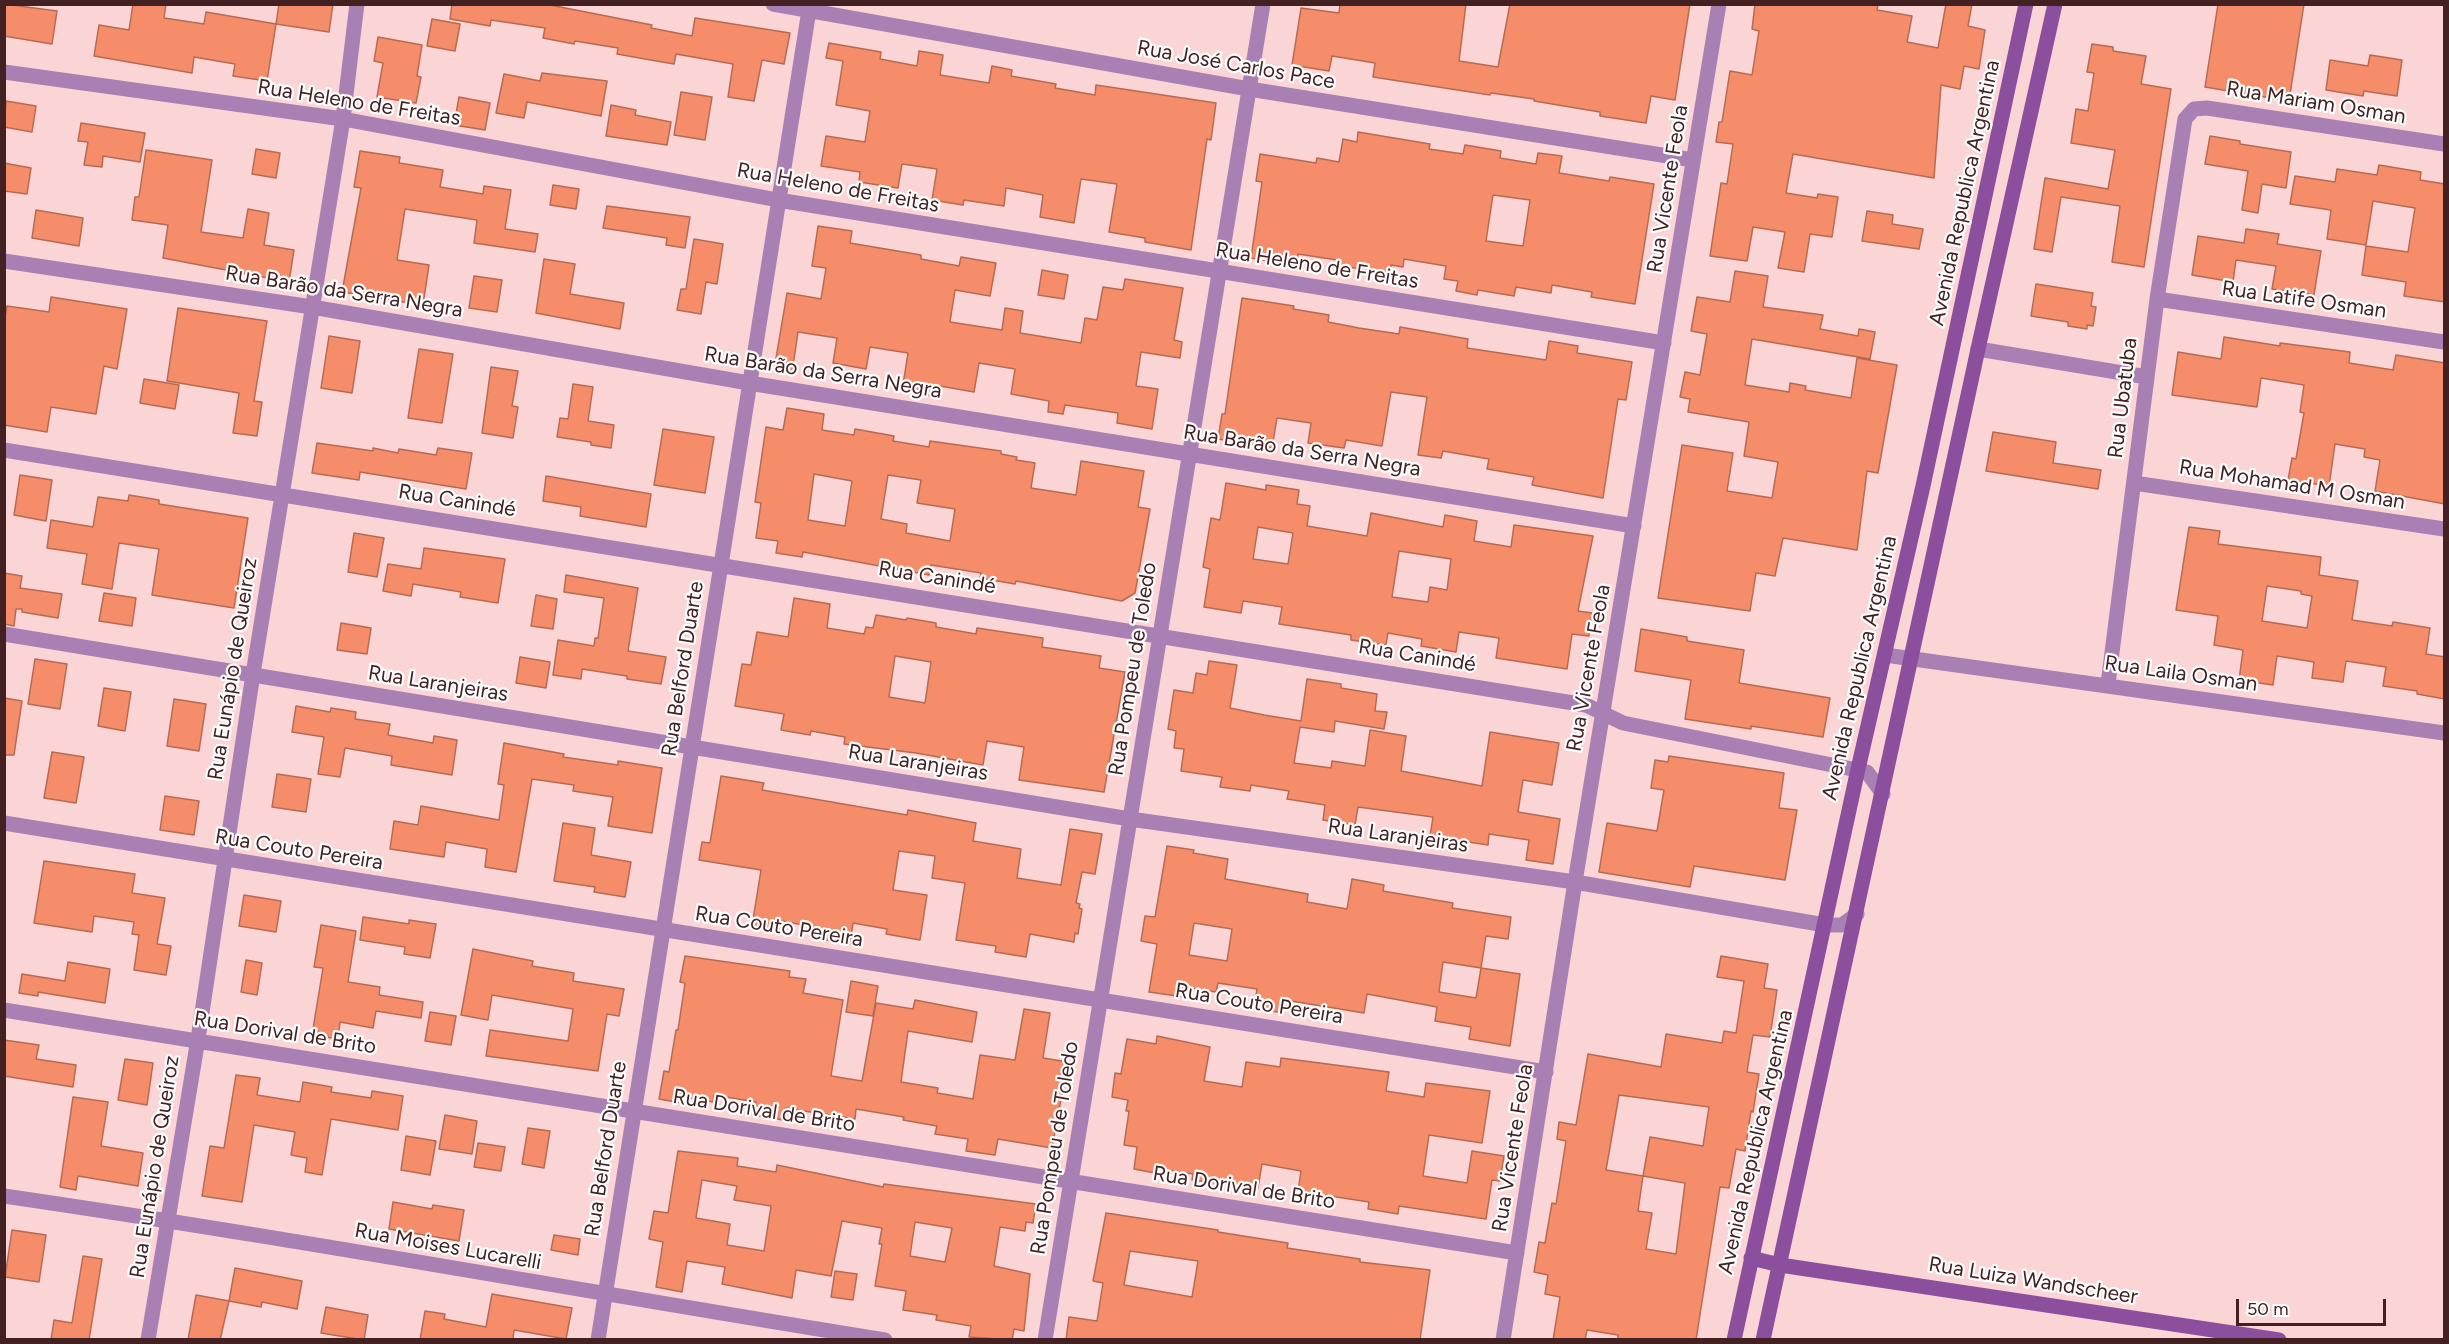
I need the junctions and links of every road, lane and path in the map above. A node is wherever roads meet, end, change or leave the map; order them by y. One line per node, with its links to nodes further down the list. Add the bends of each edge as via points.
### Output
1 (357, 4): 10 (street, Rua Eunápio de Queiroz)
2 (773, 4): 7 (street, Rua José Carlos Pace)
3 (1263, 4): 9 (street, Rua Pompeu de Toledo)
4 (1719, 4): 13 (street, Rua Vicente Feola)
5 (2025, 4): 33 (main road, Avenida Republica Argentina)
6 (2055, 4): 21 (main road)
7 (809, 7): 9 (street, Rua José Carlos Pace); 14 (street, Rua Belford Duarte)
8 (4, 72): 10 (street, Rua Heleno de Freitas)
9 (1249, 89): 13 (street, Rua José Carlos Pace); 16 (street, Rua Pompeu de Toledo)
10 (344, 119): 14 (street, Rua Heleno de Freitas); 18 (street, Rua Eunápio de Queiroz)
11 (2186, 119): 12 (street, Rua Mariam Osman, via 2194,109 2207,108); 17 (street, Rua Ubatuba)
12 (2445, 144)
13 (1693, 160): 20 (street, Rua Vicente Feola)
14 (778, 200): 16 (street, Rua Heleno de Freitas); 23 (street, Rua Belford Duarte)
15 (4, 261): 18 (street, Rua Barão da Serra Negra)
16 (1219, 271): 20 (street, Rua Heleno de Freitas); 25 (street, Rua Pompeu de Toledo)
17 (2157, 299): 19 (street, Rua Latife Osman); 22 (street, Rua Ubatuba)
18 (312, 307): 23 (street, Rua Barão da Serra Negra); 27 (street, Rua Eunápio de Queiroz)
19 (2445, 342)
20 (1664, 343): 28 (street, Rua Vicente Feola)
21 (1978, 349): 22 (street); 34 (main road)
22 (2147, 377): 26 (street, Rua Ubatuba)
23 (749, 383): 25 (street, Rua Barão da Serra Negra); 30 (street, Rua Belford Duarte)
24 (4, 450): 27 (street, Rua Canindé)
25 (1190, 454): 28 (street, Rua Barão da Serra Negra); 32 (street, Rua Pompeu de Toledo)
26 (2134, 483): 29 (street, Rua Mohamad M Osman); 36 (street, Rua Ubatuba)
27 (283, 495): 30 (street, Rua Canindé); 35 (street, Rua Eunápio de Queiroz)
28 (1634, 526): 37 (street, Rua Vicente Feola)
29 (2445, 529)
30 (721, 564): 32 (street, Rua Canindé); 39 (street, Rua Belford Duarte)
31 (4, 634): 35 (street, Rua Laranjeiras)
32 (1160, 635): 37 (street, Rua Canindé, via 1586,705); 42 (street, Rua Pompeu de Toledo)
33 (1886, 655): 34 (street, Rua Laila Osman); 40 (main road, Avenida Republica Argentina)
34 (1912, 659): 36 (street, Rua Laila Osman); 41 (main road)
35 (253, 674): 39 (street, Rua Laranjeiras); 44 (street, Rua Eunápio de Queiroz)
36 (2108, 684): 38 (street, Rua Laila Osman)
37 (1603, 714): 40 (street, Rua Canindé, via 1623,723); 45 (street, Rua Vicente Feola)
38 (2445, 733)
39 (692, 747): 42 (street, Rua Laranjeiras); 48 (street, Rua Belford Duarte)
40 (1858, 769): 41 (street, via 1871,775); 47 (main road, Avenida Republica Argentina)
41 (1883, 794): 46 (main road)
42 (1130, 819): 45 (street, Rua Laranjeiras); 49 (street, Rua Pompeu de Toledo)
43 (4, 823): 44 (street, Rua Couto Pereira)
44 (225, 860): 48 (street, Rua Couto Pereira); 51 (street, Rua Eunápio de Queiroz)
45 (1575, 882): 47 (street, Rua Laranjeiras); 52 (street, Rua Vicente Feola)
46 (1857, 914): 47 (street, via 1842,925); 59 (main road)
47 (1826, 925): 58 (main road, Avenida Republica Argentina)
48 (663, 929): 49 (street, Rua Couto Pereira); 53 (street, Rua Belford Duarte)
49 (1100, 1000): 52 (street, Rua Couto Pereira); 54 (street, Rua Pompeu de Toledo)
50 (4, 1010): 51 (street, Rua Dorival de Brito)
51 (198, 1039): 53 (street, Rua Dorival de Brito); 56 (street, Rua Eunápio de Queiroz)
52 (1546, 1072): 57 (street, Rua Vicente Feola)
53 (634, 1112): 54 (street, Rua Dorival de Brito); 60 (street, Rua Belford Duarte)
54 (1071, 1182): 57 (street, Rua Dorival de Brito); 64 (street, Rua Pompeu de Toledo)
55 (4, 1196): 56 (street, Rua Moises Lucarelli)
56 (168, 1220): 60 (street, Rua Moises Lucarelli); 61 (street, Rua Eunápio de Queiroz)
57 (1517, 1252): 65 (street, Rua Vicente Feola)
58 (1751, 1258): 59 (main road, Rua Luiza Wandscheer); 66 (main road, Avenida Republica Argentina)
59 (1780, 1264): 67 (main road); 68 (main road, Rua Luiza Wandscheer)
60 (605, 1295): 62 (street, Rua Belford Duarte); 63 (street, Rua Moises Lucarelli)
61 (148, 1340)
62 (597, 1340)
63 (885, 1340)
64 (1045, 1340)
65 (1503, 1340)
66 (1734, 1340)
67 (1764, 1340)
68 (2278, 1340)

